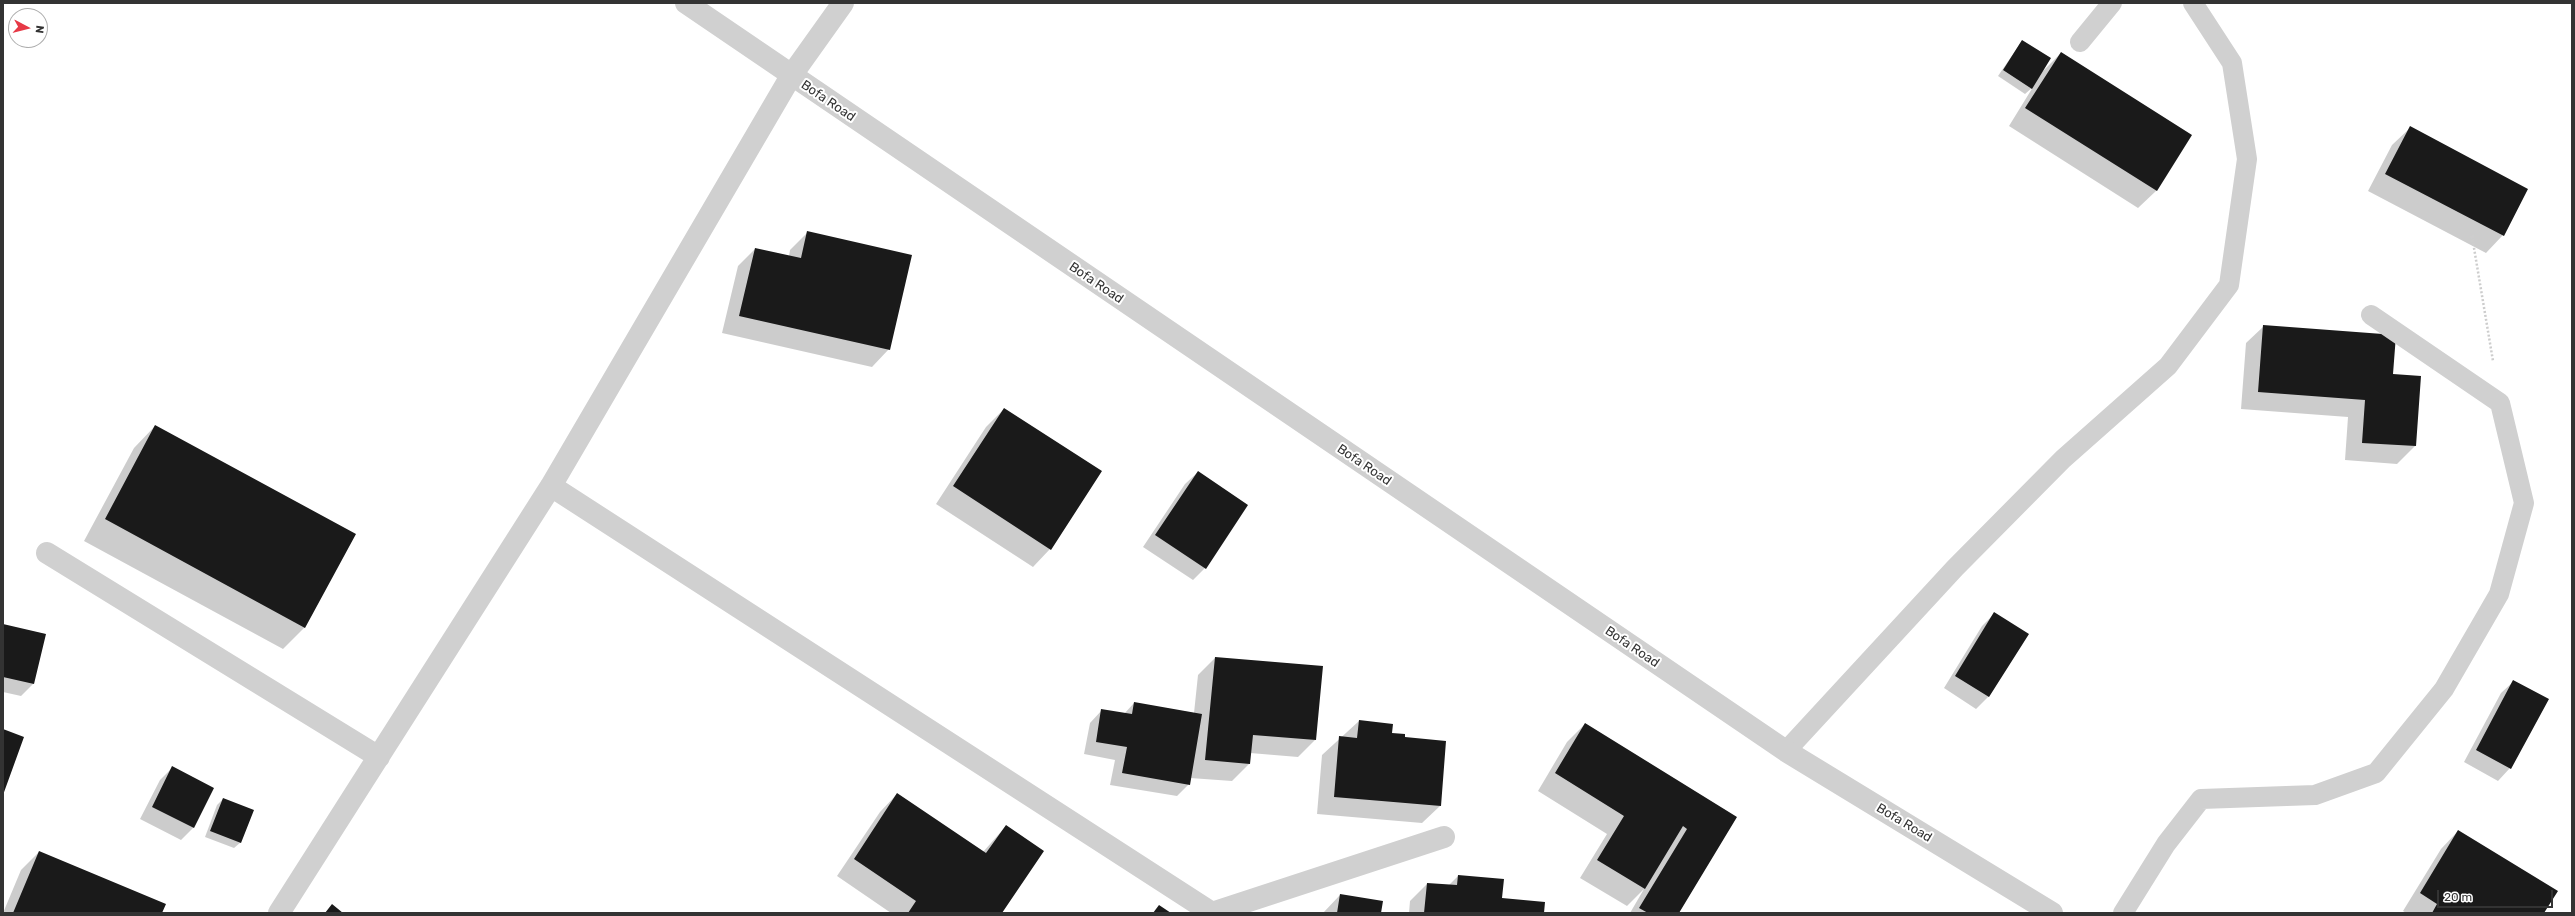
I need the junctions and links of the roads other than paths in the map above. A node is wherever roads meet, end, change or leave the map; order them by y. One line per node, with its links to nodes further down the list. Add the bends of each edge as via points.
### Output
1 (686, 3): 6 (street, Bofa Road)
2 (843, 3): 6 (street)
3 (2112, 3): 5 (lane)
4 (2193, 3): 10 (lane, via 2232,63 2247,159 2229,285 2168,366 2057,465 1955,568)
5 (2080, 42)
6 (791, 76): 8 (street); 10 (street, Bofa Road)
7 (2371, 315): 16 (lane, via 2500,403 2524,503 2499,594 2444,689 2376,773 2315,795 2201,799 2166,844)
8 (551, 486): 11 (street); 14 (street)
9 (47, 553): 11 (street)
10 (1786, 751): 15 (street, Bofa Road)
11 (379, 757): 13 (street)
12 (1444, 837): 14 (street)
13 (279, 913)
14 (1212, 913)
15 (2052, 913)
16 (2123, 913)

